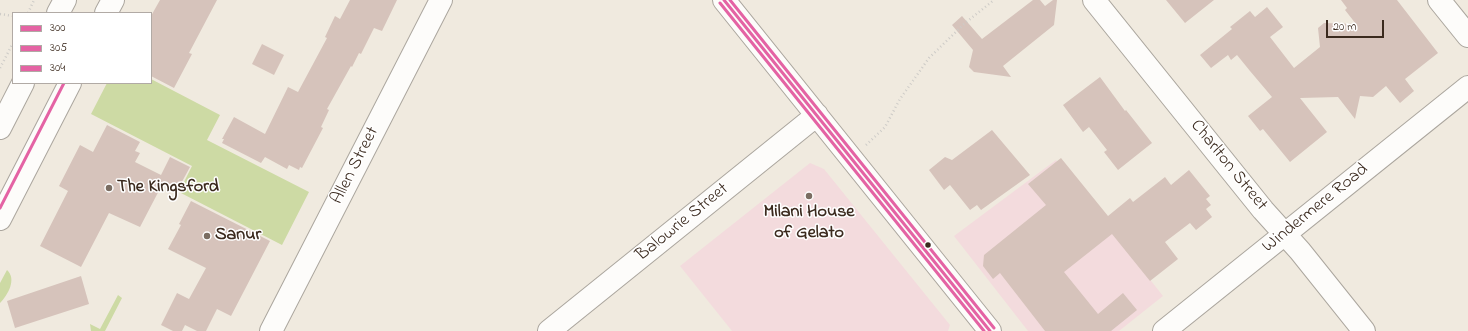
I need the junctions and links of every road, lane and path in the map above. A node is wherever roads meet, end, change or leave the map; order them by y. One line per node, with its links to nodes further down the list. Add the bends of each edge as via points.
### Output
1 (34, 0): 9 (path)
2 (65, 0): 10 (main road)
3 (113, 0): 11 (main road)
4 (440, 0): 25 (main road, Allen Street)
5 (724, 0): 20 (main road)
6 (994, 0): 22 (path, via 964,24 929,58 900,99 885,127)
7 (1094, 0): 24 (main road, Charlton Street)
8 (1439, 0): 14 (main road)
9 (28, 12)
10 (59, 12)
11 (107, 12)
12 (0, 14): 13 (path)
13 (12, 16)
14 (1468, 36)
15 (12, 45): 16 (path)
16 (0, 68)
17 (22, 84): 21 (main road)
18 (69, 84): 23 (main road)
19 (1468, 87): 24 (main road, Windermere Road)
20 (817, 115): 22 (main road); 26 (main road, Balowrie Street)
21 (0, 128)
22 (851, 158): 27 (main road)
23 (0, 219)
24 (1284, 234): 28 (main road, Windermere Road); 29 (main road, Charlton Street)
25 (271, 331)
26 (549, 331)
27 (990, 331)
28 (1164, 331)
29 (1364, 331)

